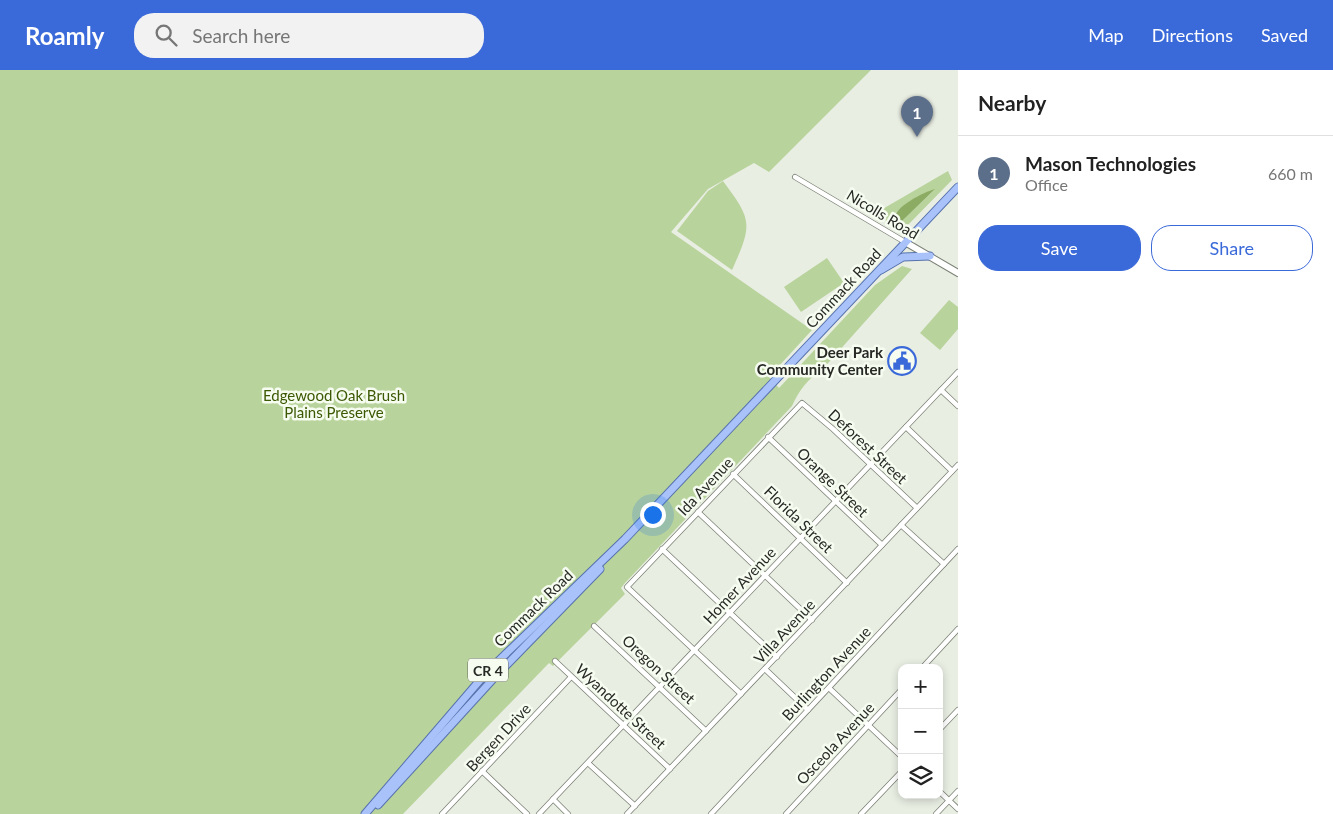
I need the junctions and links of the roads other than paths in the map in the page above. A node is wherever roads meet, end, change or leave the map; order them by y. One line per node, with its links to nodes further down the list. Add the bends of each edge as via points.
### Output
1 (795, 177): 3 (street, Nicolls Road)
2 (958, 187): 3 (main road, Commack Road / CR 4)
3 (905, 242): 4 (street, Nicolls Road); 5 (main road, Commack Road / CR 4)
4 (930, 256): 5 (main road, via 903,257); 6 (street, Nicolls Road)
5 (878, 271): 22 (main road, Commack Road / CR 4)
6 (958, 273)
7 (958, 372): 8 (street, Homer Avenue)
8 (941, 390): 10 (street); 11 (street, Homer Avenue)
9 (802, 402): 12 (street, Ida Avenue); 13 (street, Deforest Street)
10 (958, 406)
11 (906, 427): 13 (street, Homer Avenue); 15 (street)
12 (768, 437): 16 (street, Ida Avenue); 17 (street, Orange Street)
13 (870, 464): 17 (street, Homer Avenue); 18 (street, Deforest Street)
14 (958, 464): 15 (street, Villa Avenue)
15 (952, 471): 18 (street, Villa Avenue)
16 (733, 474): 19 (street, Ida Avenue); 21 (street, Florida Street)
17 (835, 501): 21 (street, Homer Avenue); 23 (street, Orange Street)
18 (917, 508): 20 (street, Villa Avenue)
19 (698, 512): 24 (street, Ida Avenue); 27 (street)
20 (901, 525): 23 (street, Villa Avenue); 26 (street)
21 (800, 538): 27 (street, Homer Avenue); 28 (street, Florida Street)
22 (626, 539): 60 (main road, Commack Road / CR 4, via 487,672); 61 (main road, Commack Road / CR 4)
23 (882, 545): 28 (street, Villa Avenue)
24 (662, 549): 29 (street); 33 (street, Ida Avenue, via 627,587)
25 (958, 549): 26 (street, Burlington Avenue)
26 (944, 564): 40 (street, Burlington Avenue)
27 (765, 575): 29 (street, Homer Avenue); 30 (street)
28 (847, 583): 30 (street, Villa Avenue)
29 (730, 613): 33 (street, Homer Avenue); 34 (street)
30 (812, 620): 34 (street, Villa Avenue)
31 (594, 626): 39 (street, Oregon Street)
32 (958, 629): 36 (street)
33 (695, 650): 39 (street, Homer Avenue); 42 (street)
34 (777, 657): 37 (street, Villa Avenue)
35 (555, 661): 38 (street, Wyandotte Street)
36 (926, 664)
37 (765, 669): 42 (street, Villa Avenue); 43 (street)
38 (571, 677): 45 (street, Wyandotte Street); 52 (street, Bergen Drive)
39 (660, 687): 45 (street, Homer Avenue); 48 (street, Oregon Street)
40 (829, 688): 43 (street, Burlington Avenue); 46 (street)
41 (898, 693): 46 (street, Osceola Avenue)
42 (741, 694): 48 (street, Villa Avenue)
43 (808, 710): 67 (street, Burlington Avenue)
44 (958, 710): 47 (street)
45 (624, 725): 50 (street, Homer Avenue); 51 (street, Wyandotte Street)
46 (868, 725): 49 (street); 68 (street, Osceola Avenue)
47 (943, 726)
48 (706, 731): 51 (street, Villa Avenue)
49 (899, 754)
50 (588, 763): 56 (street, Homer Avenue); 58 (street)
51 (670, 769): 58 (street, Villa Avenue)
52 (482, 771): 62 (street, Bergen Drive); 63 (street)
53 (898, 775): 69 (street)
54 (958, 791): 57 (street)
55 (943, 795): 57 (street)
56 (553, 799): 64 (street, Homer Avenue); 65 (street)
57 (949, 800): 59 (street); 70 (street)
58 (634, 806): 66 (street, Villa Avenue)
59 (958, 809)
60 (365, 814)
61 (369, 814)
62 (442, 814)
63 (527, 814)
64 (539, 814)
65 (568, 814)
66 (627, 814)
67 (711, 814)
68 (786, 814)
69 (862, 814)
70 (936, 814)

